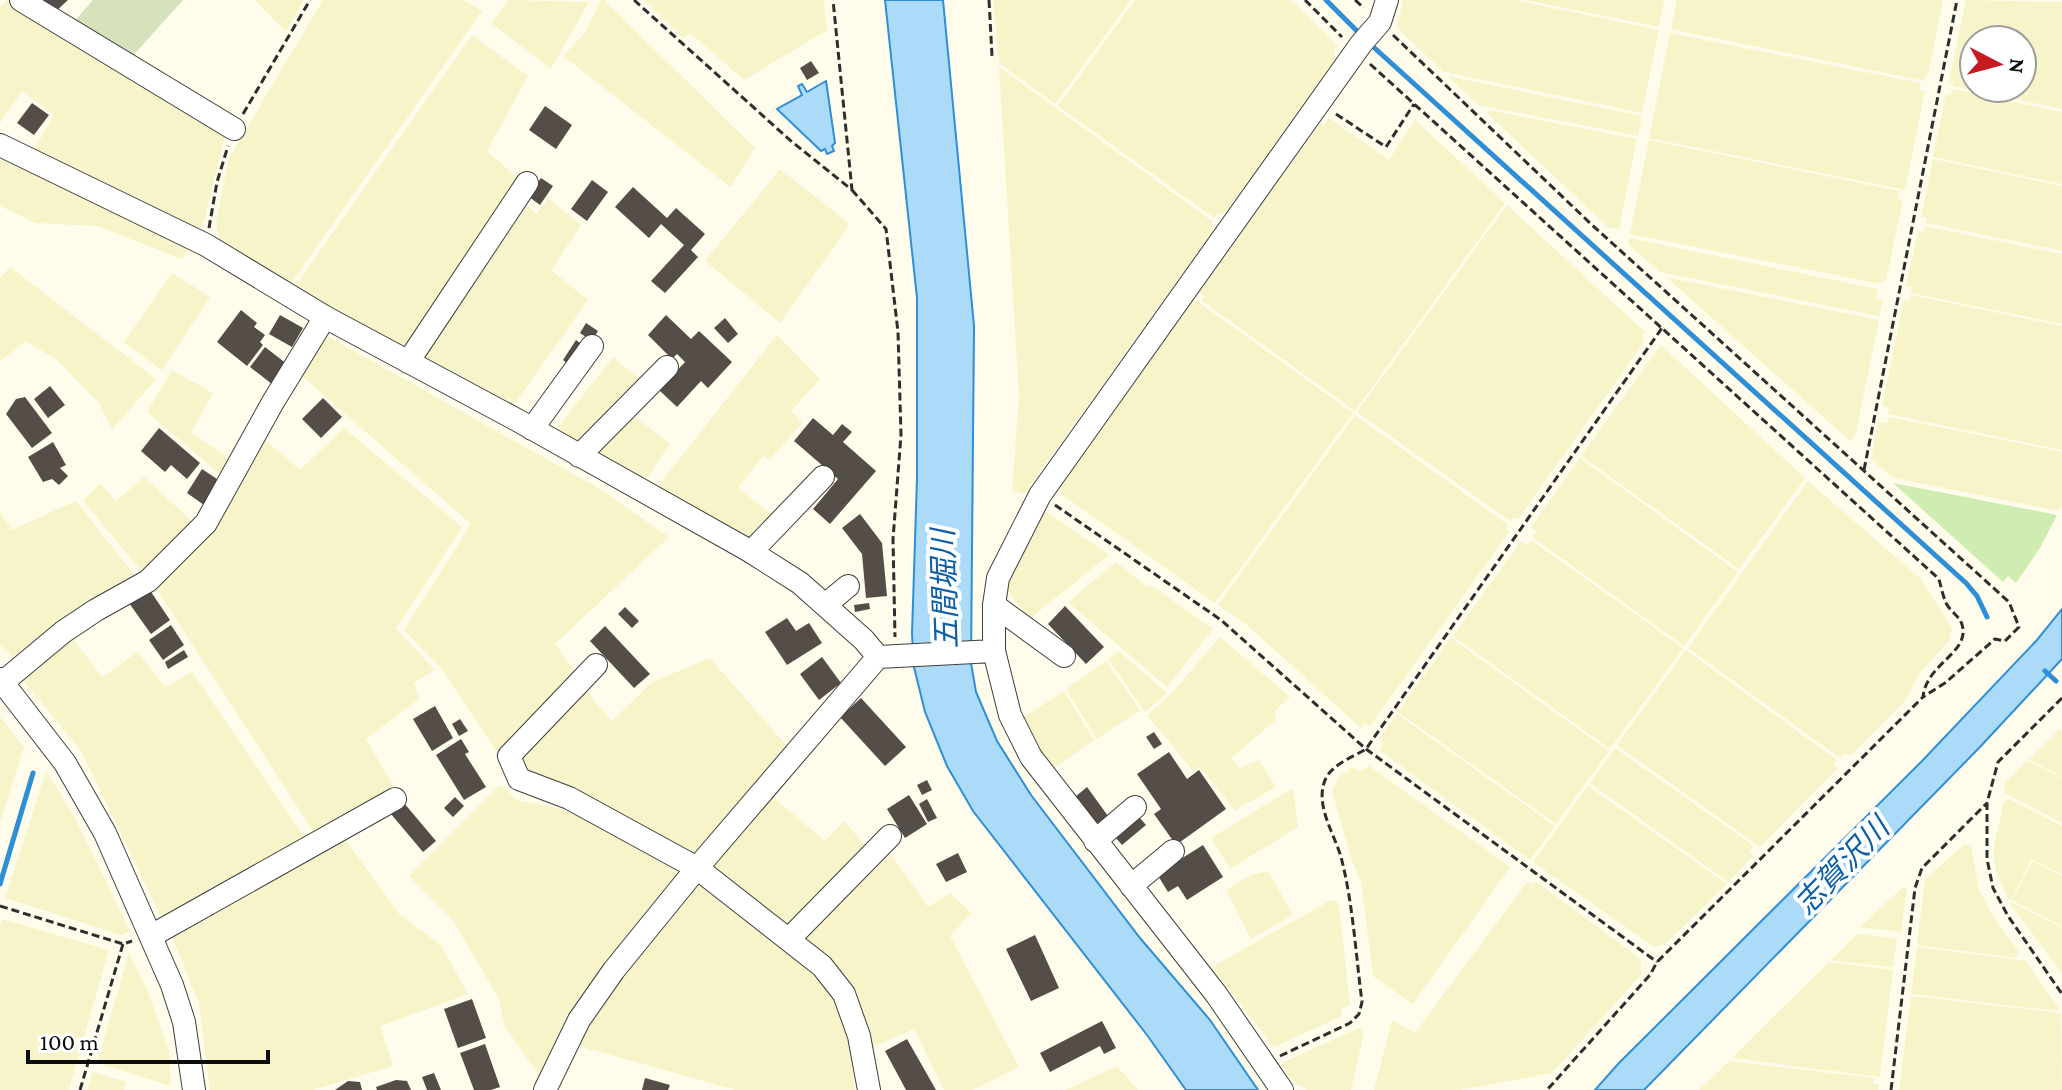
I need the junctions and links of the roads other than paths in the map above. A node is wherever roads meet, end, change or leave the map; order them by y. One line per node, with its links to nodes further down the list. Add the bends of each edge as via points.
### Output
1 (21, 0): 3 (street)
2 (1387, 0): 16 (street, via 1368,37 1040,495 998,578)
3 (234, 129)
4 (0, 145): 6 (street, via 206,245)
5 (527, 183): 8 (street)
6 (325, 317): 8 (street); 21 (street, via 206,523 148,581 63,632)
7 (592, 346): 10 (street)
8 (408, 362): 10 (street)
9 (667, 367): 11 (street)
10 (532, 429): 11 (street)
11 (579, 456): 13 (street)
12 (823, 477): 13 (street)
13 (751, 552): 15 (street)
14 (848, 586): 15 (street)
15 (825, 605): 19 (street, via 864,640)
16 (994, 605): 17 (street); 18 (street)
17 (994, 651): 19 (street); 25 (street, via 1010,715 1031,757)
18 (1064, 656)
19 (894, 657): 27 (street)
20 (596, 665): 27 (street, via 509,756 519,779 569,798)
21 (1, 681): 29 (street, via 82,790)
22 (395, 799): 29 (street)
23 (1135, 807): 25 (street)
24 (890, 836): 30 (street)
25 (1095, 841): 28 (street)
26 (1173, 851): 28 (street)
27 (697, 868): 30 (street); 32 (street, via 579,1020)
28 (1131, 886): 34 (street, via 1216,994)
29 (151, 936): 31 (street, via 184,1022)
30 (789, 939): 33 (street, via 822,966 844,994)
31 (194, 1090)
32 (545, 1090)
33 (869, 1090)
34 (1282, 1090)

